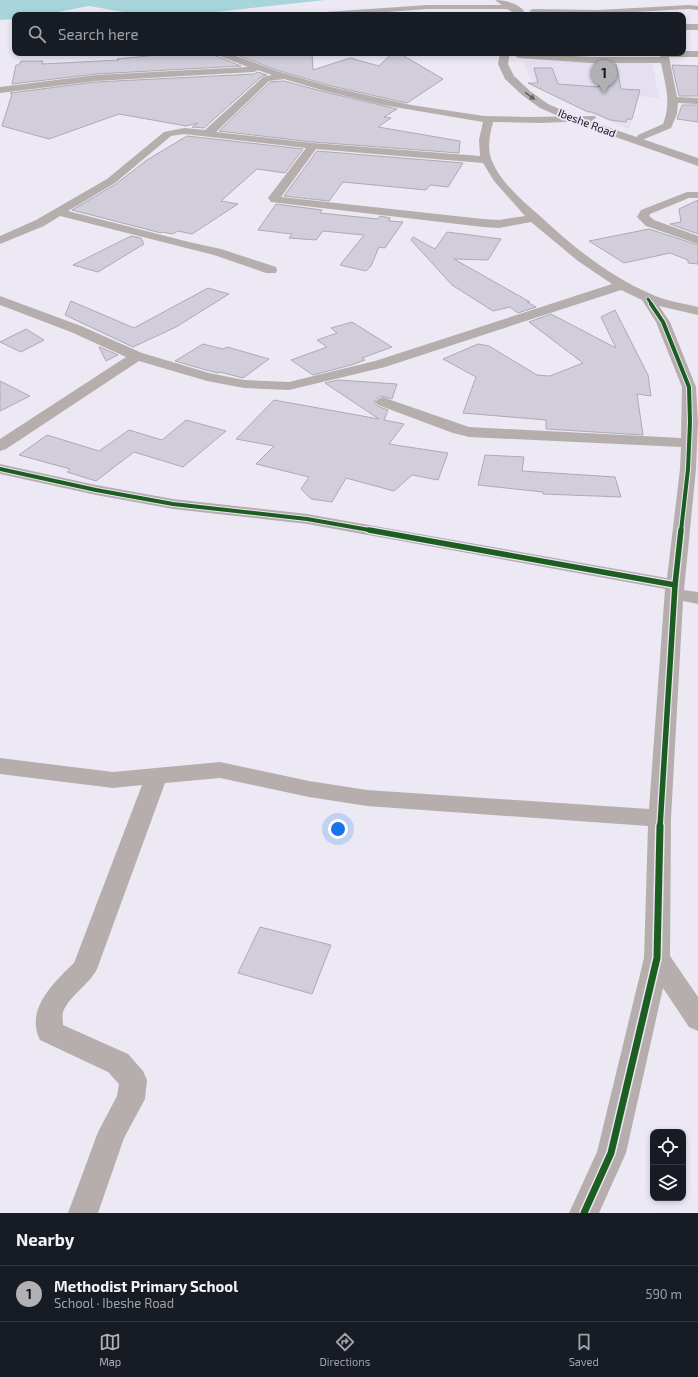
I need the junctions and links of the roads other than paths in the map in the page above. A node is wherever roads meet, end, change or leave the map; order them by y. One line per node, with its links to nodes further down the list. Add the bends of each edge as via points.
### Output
1 (500, 0): 3 (main road)
2 (576, 2): 9 (street)
3 (514, 4): 6 (street); 8 (main road)
4 (688, 4): 5 (street); 10 (street)
5 (698, 8)
6 (426, 11): 7 (street)
7 (397, 12)
8 (531, 12)
9 (580, 12)
10 (592, 12)
11 (698, 27): 12 (street)
12 (686, 29)
13 (686, 53): 14 (street)
14 (698, 54)
15 (228, 56): 20 (street)
16 (504, 56): 27 (main road, Ibeshe Road, one-way to 27, via 503,64 509,77 526,94 544,106)
17 (666, 56): 18 (street)
18 (666, 60): 19 (street); 23 (street)
19 (518, 61): 25 (main road, Ibeshe Road, via 521,77 562,105)
20 (259, 68): 21 (street); 22 (street, via 96,78)
21 (283, 76): 26 (street, via 360,97 418,109); 28 (street, via 266,79)
22 (0, 90)
23 (673, 100): 24 (street); 29 (street, via 672,114 667,126)
24 (698, 101)
25 (591, 118): 27 (street); 29 (main road, Ibeshe Road)
26 (489, 119): 27 (street); 32 (street, via 484,137)
27 (574, 119): 33 (main road, Ibeshe Road)
28 (207, 134): 30 (street); 35 (street, via 180,131 168,134 112,181)
29 (642, 137): 31 (main road, Ibeshe Road)
30 (313, 146): 32 (street); 36 (street, via 275,200 483,223)
31 (698, 155)
32 (486, 160): 36 (street, via 495,177 516,202)
33 (698, 162)
34 (698, 195): 38 (street, via 680,198 645,212 643,217 650,223)
35 (58, 212): 37 (street, via 40,223); 39 (street, via 216,252)
36 (535, 218): 40 (street, via 556,238)
37 (0, 240)
38 (698, 240)
39 (270, 270)
40 (622, 285): 41 (street); 44 (street, via 380,364 288,386 244,384 207,377)
41 (648, 298): 43 (street); 46 (street, via 663,322 689,387)
42 (1, 301): 44 (street, via 76,329)
43 (698, 311)
44 (137, 356): 47 (street)
45 (383, 402): 46 (street, via 469,432)
46 (689, 443): 49 (street)
47 (0, 446)
48 (0, 469): 50 (street, via 174,504 307,519)
49 (693, 470): 50 (street)
50 (675, 590): 51 (street); 54 (street)
51 (698, 598)
52 (0, 766): 53 (street, via 113,780)
53 (157, 776): 54 (street, via 220,770 309,790 367,798); 57 (street, via 84,969 65,988 50,1010 49,1032 118,1063 133,1080 131,1099 112,1132)
54 (660, 818): 55 (street)
55 (657, 958): 56 (street); 58 (street, via 611,1153)
56 (698, 1019)
57 (83, 1213)
58 (584, 1213)

